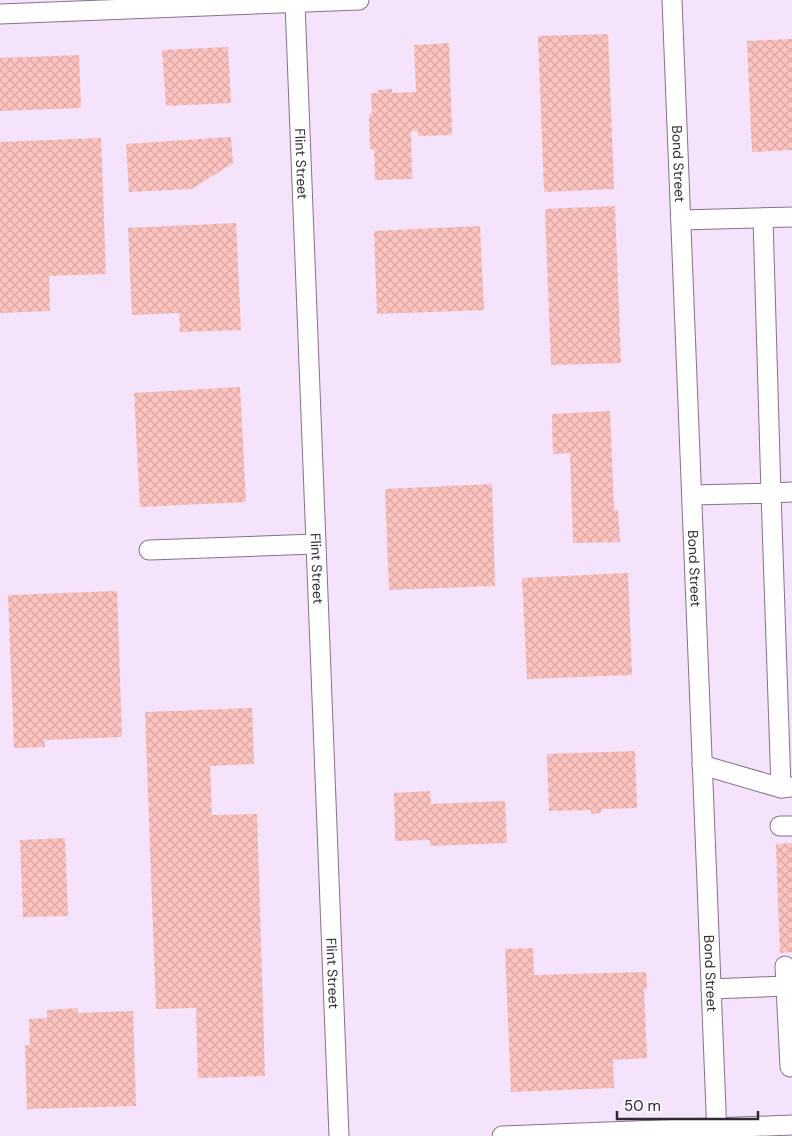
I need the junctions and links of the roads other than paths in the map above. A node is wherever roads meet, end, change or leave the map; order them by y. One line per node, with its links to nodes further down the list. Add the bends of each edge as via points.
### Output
1 (359, 0): 3 (street)
2 (672, 0): 7 (street, Bond Street)
3 (294, 3): 4 (street); 11 (street, Flint Street)
4 (0, 14)
5 (792, 217): 6 (street)
6 (763, 218): 7 (street); 9 (street)
7 (681, 220): 10 (street, Bond Street)
8 (792, 492): 9 (street)
9 (771, 493): 10 (street); 14 (street)
10 (692, 495): 13 (street, Bond Street)
11 (315, 544): 12 (street); 22 (street, Flint Street)
12 (149, 550)
13 (702, 765): 14 (street); 17 (street, Bond Street)
14 (786, 787)
15 (785, 966): 16 (street)
16 (786, 986): 17 (street); 18 (street)
17 (711, 989): 20 (street, Bond Street)
18 (790, 1067)
19 (792, 1125): 20 (street)
20 (716, 1132): 21 (street)
21 (562, 1135): 23 (street)
22 (339, 1136)
23 (502, 1136)

